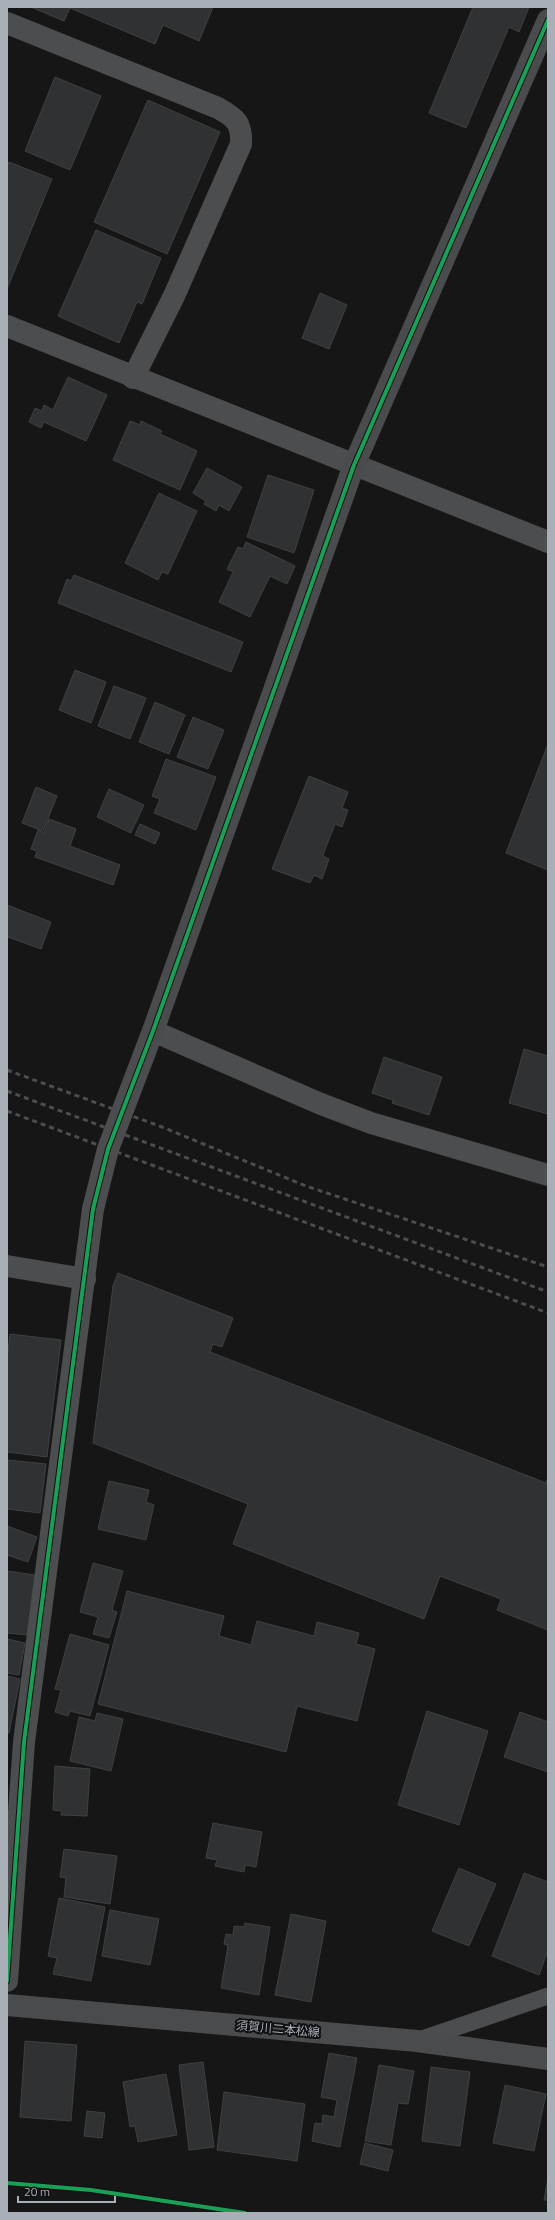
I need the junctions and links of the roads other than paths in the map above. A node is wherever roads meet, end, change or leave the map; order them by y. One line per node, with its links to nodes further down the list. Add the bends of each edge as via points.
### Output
1 (548, 20): 5 (street)
2 (7, 23): 4 (street, via 218,108 238,122 241,130 238,151 174,296)
3 (7, 326): 4 (street)
4 (133, 378): 5 (street)
5 (354, 465): 6 (street); 7 (street)
6 (548, 542)
7 (153, 1031): 8 (street, via 342,1112 419,1138); 10 (street, via 108,1149 93,1209)
8 (548, 1175)
9 (7, 1266): 10 (street)
10 (85, 1280): 11 (street, via 24,1742)
11 (7, 1980)
12 (548, 1996): 14 (lane)
13 (7, 2005): 14 (street, 須賀川二本松線)
14 (417, 2041): 15 (street, 須賀川二本松線)
15 (548, 2059)

